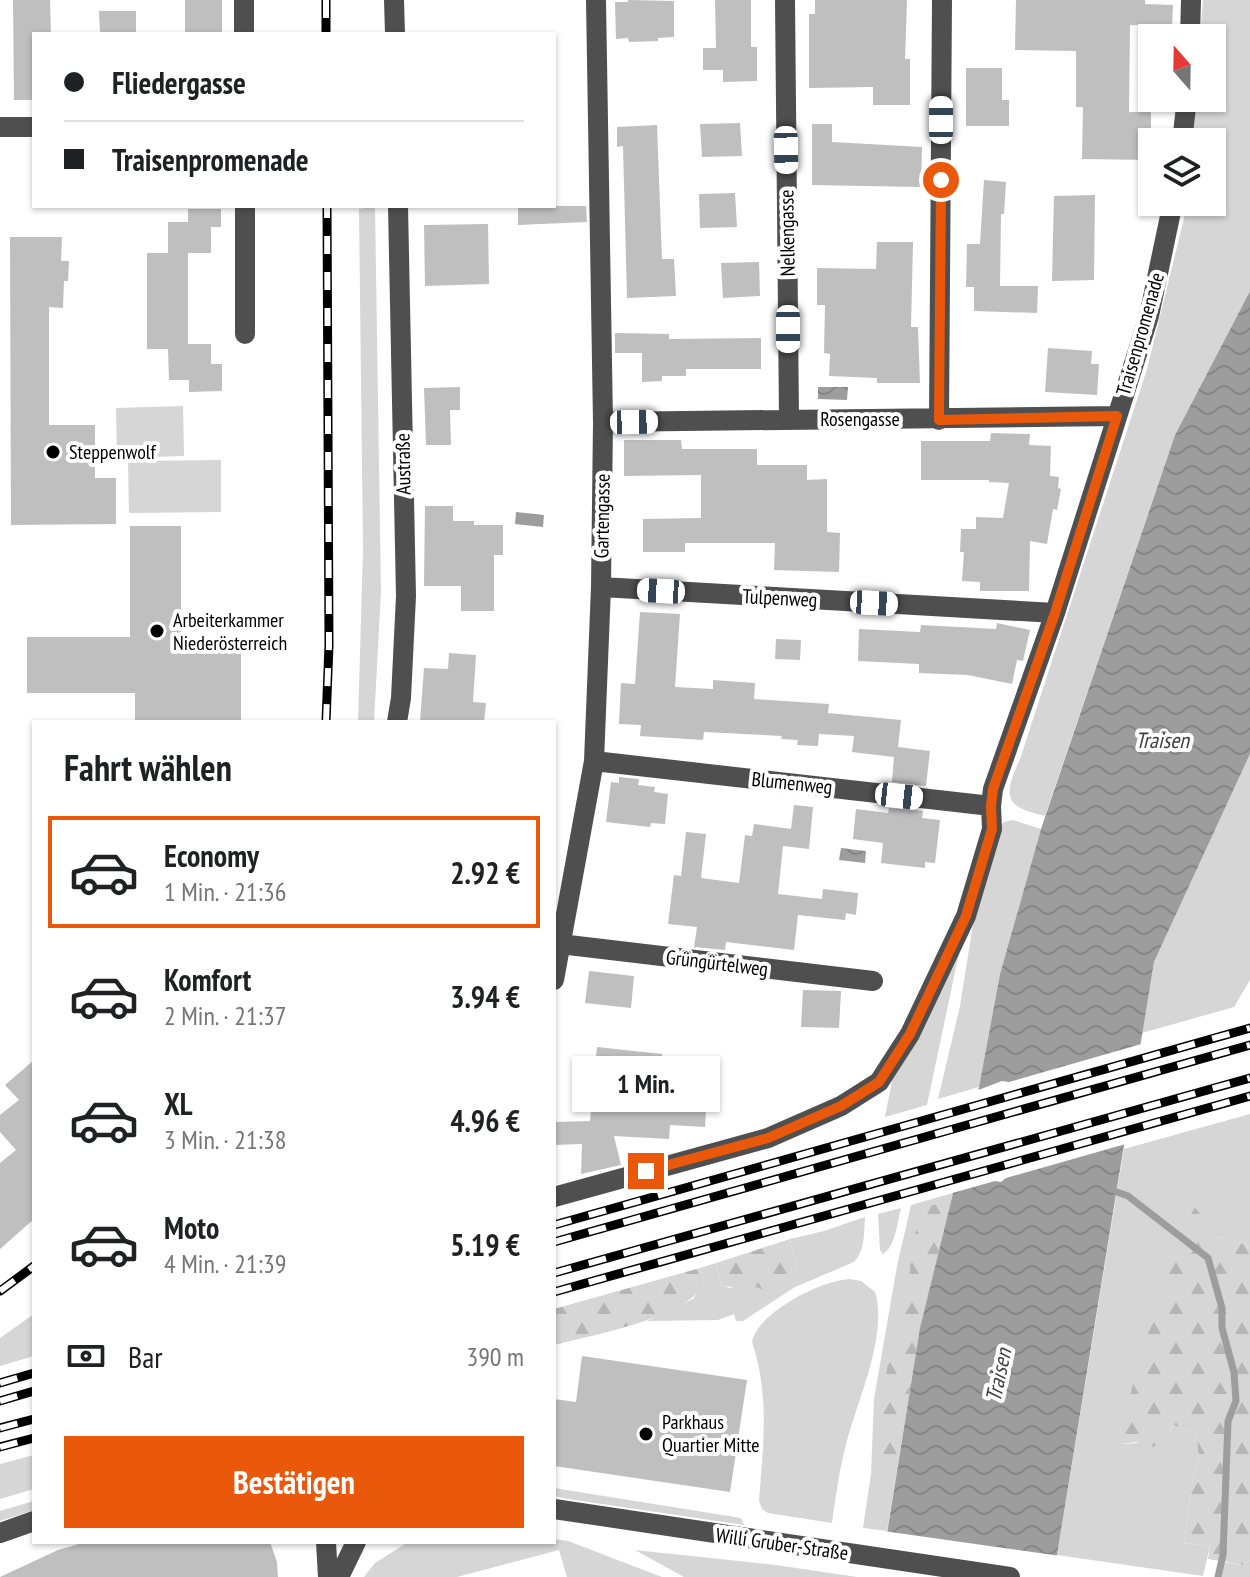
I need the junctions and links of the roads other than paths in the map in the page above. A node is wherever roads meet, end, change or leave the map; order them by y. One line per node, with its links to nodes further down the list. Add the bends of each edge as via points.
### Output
1 (244, 0): 8 (street)
2 (394, 0): 9 (street)
3 (596, 0): 19 (street, Gartengasse)
4 (785, 0): 17 (street, Nelkengasse)
5 (942, 0): 18 (street)
6 (1191, 0): 7 (street)
7 (1190, 24)
8 (244, 32)
9 (395, 32)
10 (0, 127): 11 (street)
11 (32, 127)
12 (245, 208): 15 (street)
13 (398, 208): 22 (street, Austraße, via 406,596)
14 (1170, 216): 16 (street, Traisenpromenade, via 1149,316)
15 (245, 334)
16 (1117, 416): 18 (street, Rosengasse); 21 (street, Traisenpromenade)
17 (789, 419): 18 (street, Rosengasse); 19 (street, Rosengasse)
18 (939, 420)
19 (603, 422): 20 (street, Gartengasse)
20 (601, 587): 21 (street, Tulpenweg); 23 (street, Gartengasse)
21 (1055, 613): 24 (street, Traisenpromenade)
22 (397, 720)
23 (594, 761): 24 (street, Blumenweg); 25 (street, Gartengasse)
24 (991, 806): 28 (street, Traisenpromenade, via 992,829 966,916 910,1034 879,1082 841,1106 768,1138)
25 (560, 944): 26 (street, Gartengasse); 27 (street, Grüngürtelweg)
26 (556, 968)
27 (873, 981)
28 (556, 1196)
29 (556, 1509): 36 (street, Willi Gruber-Straße)
30 (32, 1522): 31 (street)
31 (0, 1533)
32 (326, 1544): 34 (street)
33 (355, 1544): 35 (street)
34 (328, 1577)
35 (339, 1577)
36 (1010, 1577)

